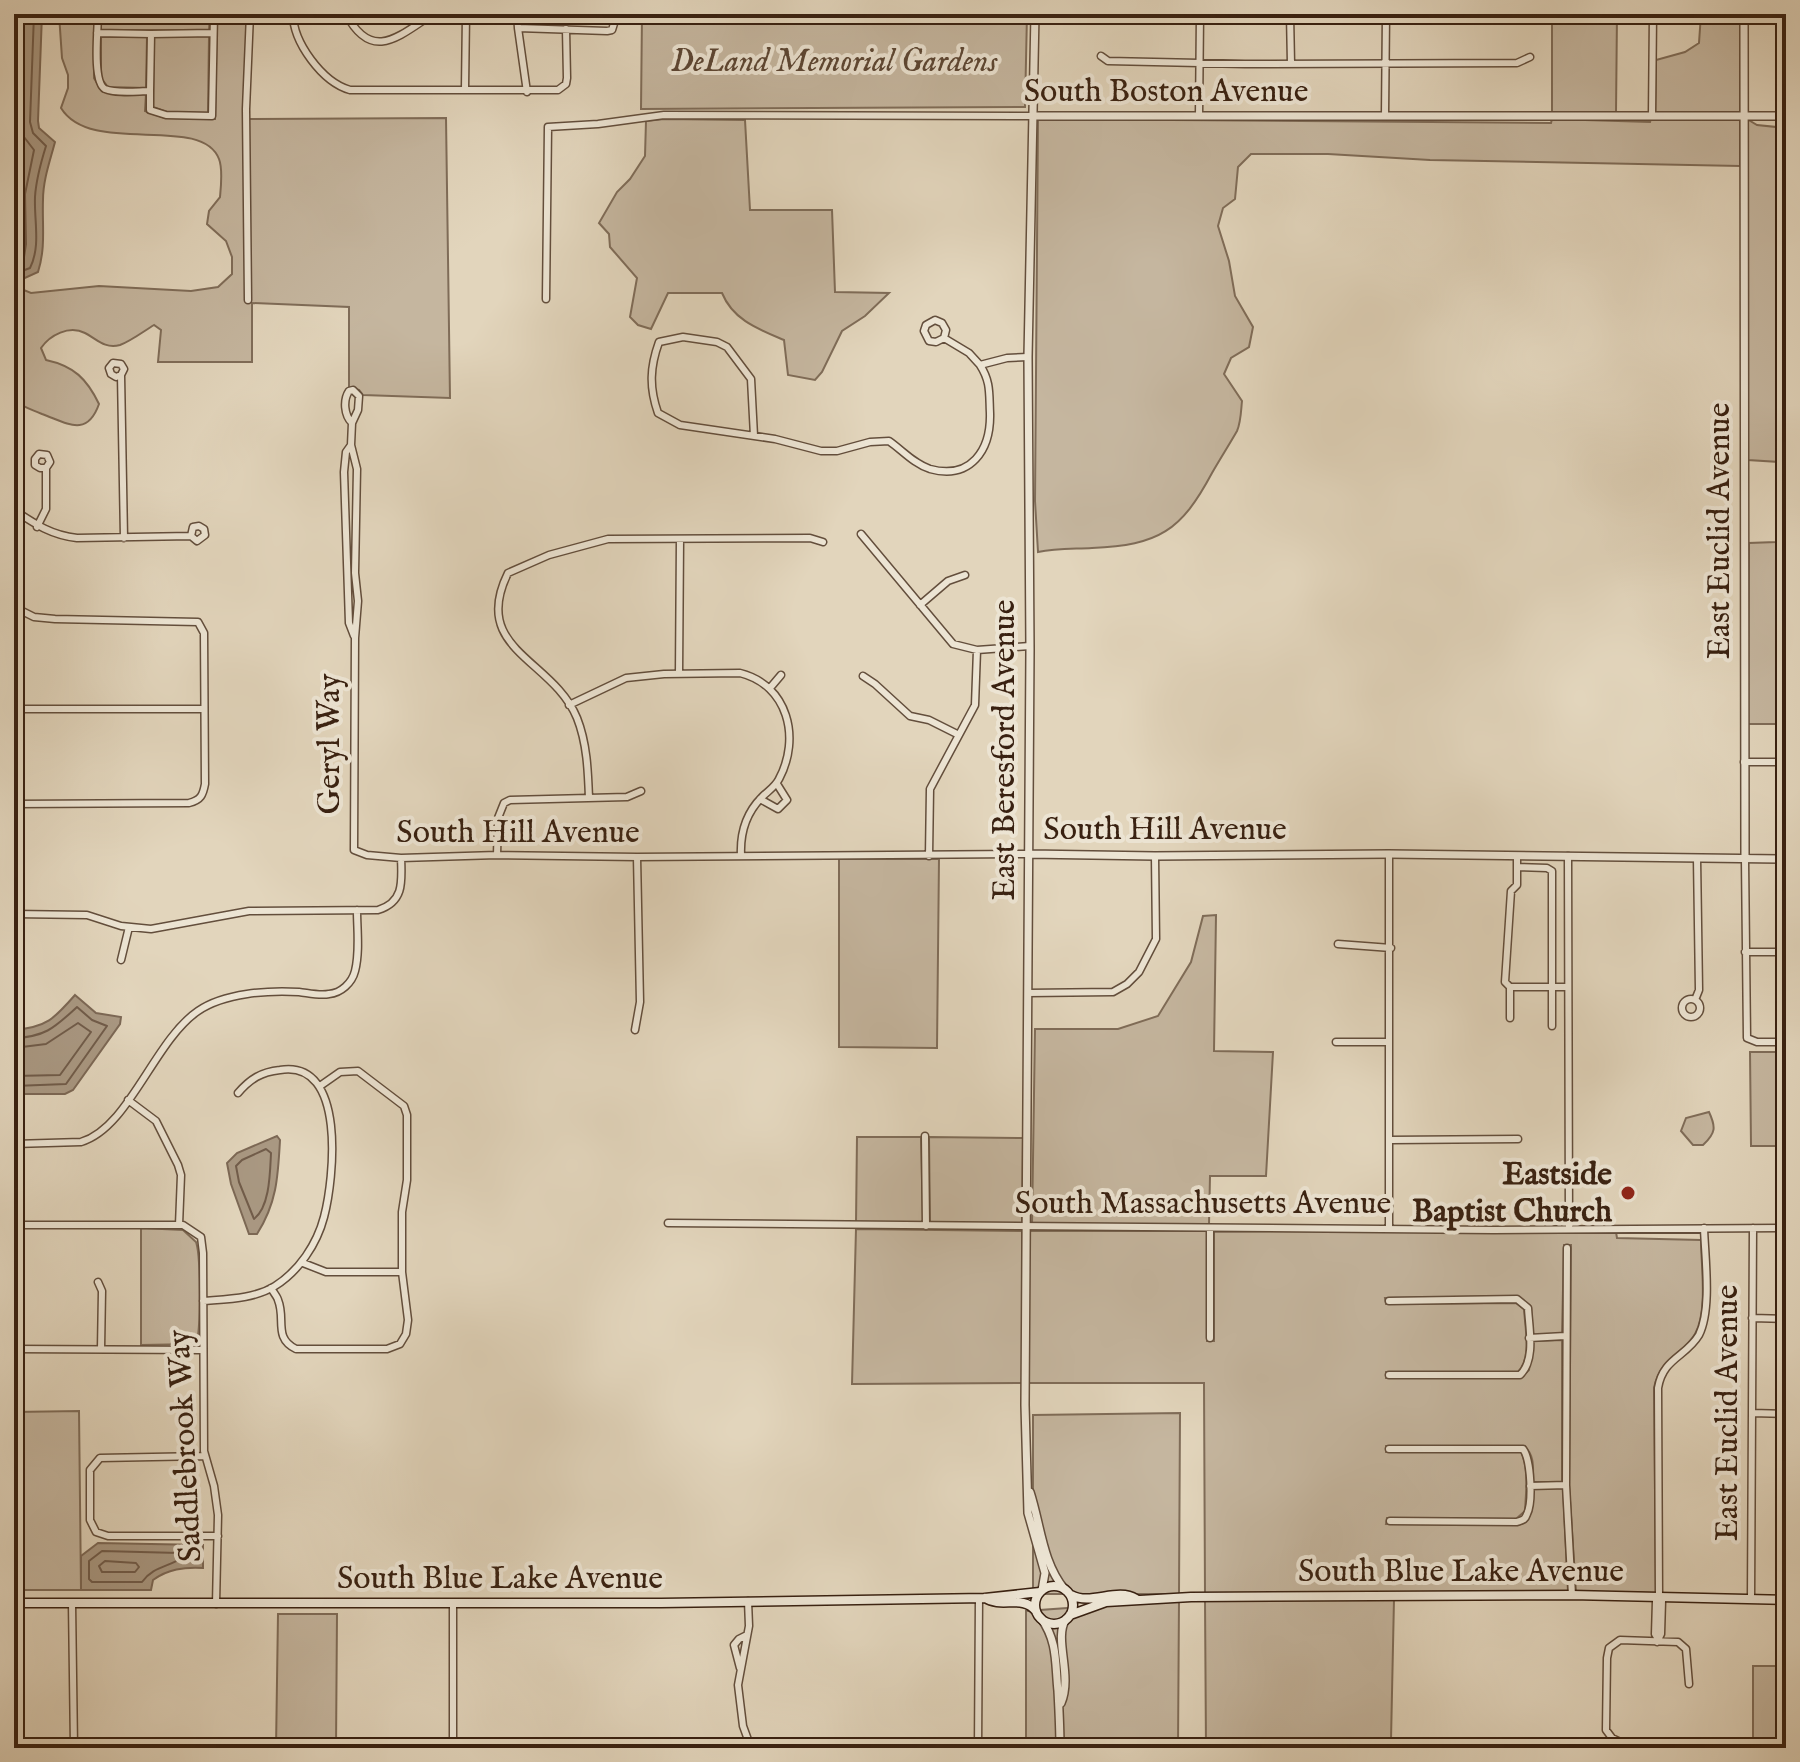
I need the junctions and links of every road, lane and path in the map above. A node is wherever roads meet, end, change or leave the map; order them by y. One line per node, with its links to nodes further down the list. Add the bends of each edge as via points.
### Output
1 (98, 14): 18 (street)
2 (214, 14): 19 (street)
3 (250, 14): 36 (street)
4 (293, 14): 26 (street, via 293,31 318,67 341,88)
5 (346, 14): 6 (street, via 364,38 381,43)
6 (433, 14)
7 (466, 14): 26 (street)
8 (517, 14): 16 (street)
9 (617, 14): 17 (street, via 612,30)
10 (1035, 14): 29 (street, East Beresford Avenue)
11 (1200, 14): 23 (street)
12 (1290, 14): 24 (street)
13 (1386, 14): 25 (street)
14 (1653, 14): 32 (street)
15 (1744, 14): 33 (street, East Euclid Avenue)
16 (518, 28): 17 (street); 28 (street)
17 (566, 29): 28 (street, via 566,84 558,90)
18 (97, 33): 20 (street); 27 (street, via 100,85 106,90)
19 (213, 33): 20 (street); 27 (street, via 212,116 150,110)
20 (151, 34): 27 (street)
21 (1101, 56): 23 (street, via 1108,61)
22 (1530, 57): 25 (street, via 1517,63)
23 (1201, 63): 24 (street); 30 (street)
24 (1291, 64): 25 (street)
25 (1385, 64): 31 (street)
26 (465, 89): 28 (street)
27 (150, 91)
28 (527, 92)
29 (1034, 116): 30 (street, South Boston Avenue); 35 (street, South Boston Avenue, via 664,115 548,127); 38 (street, East Beresford Avenue)
30 (1199, 116): 31 (street, South Boston Avenue)
31 (1385, 116): 32 (street, South Boston Avenue)
32 (1652, 116): 33 (street, South Boston Avenue)
33 (1744, 116): 34 (street, South Boston Avenue); 68 (street, East Euclid Avenue)
34 (1786, 116)
35 (546, 299)
36 (248, 300)
37 (944, 338): 39 (street)
38 (1028, 357): 39 (street); 58 (street, East Beresford Avenue)
39 (980, 365): 42 (street, via 990,389 990,434 976,460 960,468 945,471 919,465 889,441 821,451)
40 (121, 375): 51 (street)
41 (352, 423): 41 (street, Geryl Way, via 360,403 353,390 346,395 345,407); 43 (street, Geryl Way)
42 (754, 436): 42 (street, via 680,425 658,413 650,392 659,342 683,337 727,347 751,379)
43 (351, 445): 45 (street, Geryl Way, via 346,452); 46 (street, Geryl Way)
44 (46, 468): 48 (street, via 48,499)
45 (346, 493): 46 (street); 55 (street, Geryl Way)
46 (357, 493): 55 (street, Geryl Way)
47 (14, 510): 48 (street)
48 (37, 527): 51 (street, via 58,536)
49 (861, 534): 56 (street)
50 (191, 536): 51 (street)
51 (124, 538)
52 (680, 539): 53 (street); 60 (street); 64 (street, via 608,539 508,573 497,611 501,630)
53 (823, 542)
54 (965, 575): 56 (street, via 948,581)
55 (351, 576): 75 (street, Geryl Way)
56 (920, 605): 59 (street, via 953,644)
57 (15, 607): 66 (street, via 34,617 55,619 198,622 204,633)
58 (1030, 646): 59 (street); 76 (street, East Beresford Avenue)
59 (977, 650): 67 (street, via 975,705)
60 (679, 674): 63 (street, via 740,673); 64 (street, via 626,678)
61 (781, 675): 63 (street)
62 (863, 676): 67 (street, via 910,716)
63 (770, 688): 70 (street, via 790,724 785,767)
64 (569, 705): 72 (street, via 587,754)
65 (14, 709): 66 (street)
66 (204, 709): 74 (street, via 205,784 198,801)
67 (959, 735): 80 (street, via 930,789)
68 (1744, 762): 69 (street); 87 (street, East Euclid Avenue)
69 (1786, 762)
70 (777, 784): 73 (street); 73 (street, via 787,800 782,807)
71 (641, 791): 72 (street, via 627,797)
72 (589, 798): 78 (street, via 504,803)
73 (760, 799): 79 (street, via 744,822)
74 (14, 804)
75 (354, 850): 85 (street, South Hill Avenue)
76 (1029, 854): 80 (street, South Hill Avenue); 81 (street, South Hill Avenue); 102 (street, East Beresford Avenue)
77 (1389, 854): 81 (street, South Hill Avenue); 82 (street, South Hill Avenue); 94 (street)
78 (497, 855): 84 (street, South Hill Avenue); 85 (street, South Hill Avenue)
79 (741, 855): 80 (street, South Hill Avenue); 84 (street, South Hill Avenue)
80 (929, 856)
81 (1155, 856): 102 (street, via 1156,939 1139,972 1113,992)
82 (1517, 856): 83 (street, South Hill Avenue); 89 (street)
83 (1568, 856): 86 (street, South Hill Avenue); 101 (street)
84 (637, 857): 106 (street, via 640,1002)
85 (401, 858): 90 (street, via 401,892 394,903)
86 (1697, 858): 87 (street, South Hill Avenue); 103 (street)
87 (1745, 859): 88 (street, South Hill Avenue); 95 (street, East Euclid Avenue)
88 (1786, 859)
89 (1517, 867): 99 (street, via 1505,982); 100 (street, via 1552,871)
90 (357, 910): 92 (street, via 249,911 183,925); 112 (street, via 355,971 347,985 327,995 260,992 198,1011 162,1049)
91 (17, 914): 92 (street, via 87,915); 98 (street)
92 (129, 927): 97 (street)
93 (1338, 944): 94 (street)
94 (1391, 948): 108 (street)
95 (1745, 952): 96 (street); 109 (street, East Euclid Avenue, via 1747,1038)
96 (1786, 952)
97 (121, 960)
98 (20, 973)
99 (1510, 987): 100 (street); 104 (street)
100 (1552, 987): 101 (street); 105 (street)
101 (1568, 987): 123 (street)
102 (1028, 993): 121 (street, East Beresford Avenue)
103 (1695, 1000)
104 (1510, 1018)
105 (1552, 1026)
106 (635, 1030)
107 (1336, 1042): 108 (street)
108 (1389, 1042): 115 (street)
109 (1786, 1042)
110 (320, 1086): 111 (street, via 300,1071 284,1069 260,1074); 129 (street, via 333,1142 325,1216); 130 (street, via 340,1072 358,1071 404,1106)
111 (238, 1093)
112 (128, 1100): 116 (street, via 92,1139); 119 (street, via 156,1121 178,1165)
113 (925, 1136): 120 (street)
114 (1518, 1139): 115 (street)
115 (1390, 1140): 127 (street)
116 (14, 1144)
117 (668, 1223): 120 (street, South Massachusetts Avenue)
118 (14, 1225): 119 (street)
119 (179, 1225): 133 (street, Saddlebrook Way, via 201,1237)
120 (926, 1226): 121 (street, South Massachusetts Avenue)
121 (1026, 1227): 122 (street, South Massachusetts Avenue); 150 (street, East Beresford Avenue)
122 (1210, 1228): 127 (street, South Massachusetts Avenue); 138 (street)
123 (1569, 1228): 124 (street, South Massachusetts Avenue); 127 (street, South Massachusetts Avenue)
124 (1704, 1228): 125 (street, South Massachusetts Avenue); 157 (street, via 1701,1329 1666,1366 1658,1388)
125 (1753, 1228): 126 (street, South Massachusetts Avenue); 135 (street, East Euclid Avenue)
126 (1786, 1228)
127 (1389, 1229)
128 (1567, 1248): 137 (street)
129 (303, 1263): 130 (street, via 326,1272); 132 (street)
130 (402, 1272): 132 (street, via 406,1334 400,1344 387,1349 296,1349 282,1335 279,1301)
131 (98, 1282): 141 (street)
132 (271, 1288): 133 (street, via 237,1299)
133 (203, 1301): 142 (street, Saddlebrook Way)
134 (1389, 1301): 139 (street, via 1517,1299 1528,1308)
135 (1752, 1318): 136 (street); 144 (street, East Euclid Avenue)
136 (1786, 1319)
137 (1565, 1336): 139 (street); 148 (street)
138 (1210, 1338)
139 (1529, 1338): 143 (street, via 1528,1361 1520,1375)
140 (14, 1349): 141 (street)
141 (101, 1349): 142 (street)
142 (203, 1350): 147 (street, Saddlebrook Way)
143 (1389, 1375)
144 (1752, 1413): 145 (street); 159 (street, East Euclid Avenue)
145 (1786, 1414)
146 (1389, 1449): 149 (street, via 1523,1449)
147 (205, 1456): 152 (street, Saddlebrook Way, via 214,1486); 152 (street, via 100,1458 90,1470 90,1520 96,1532 108,1536)
148 (1566, 1485): 149 (street); 155 (street)
149 (1530, 1486): 151 (street, via 1528,1512 1517,1522)
150 (1028, 1487): 153 (street, East Beresford Avenue, via 1028,1513 1045,1573); 154 (street, East Beresford Avenue, via 1046,1555)
151 (1390, 1521)
152 (218, 1536): 165 (street, Saddlebrook Way)
153 (1041, 1591): 154 (main road, via 1054,1586); 156 (main road, South Blue Lake Avenue); 166 (main road, via 1036,1602)
154 (1068, 1592): 158 (main road, South Blue Lake Avenue, via 1084,1599); 167 (main road, via 1073,1604)
155 (1572, 1595): 157 (main road, South Blue Lake Avenue); 158 (main road, South Blue Lake Avenue)
156 (982, 1598): 161 (main road, South Blue Lake Avenue); 166 (main road, South Blue Lake Avenue, via 1024,1602); 176 (street)
157 (1659, 1598): 159 (main road, South Blue Lake Avenue); 169 (street)
158 (1136, 1599): 167 (main road, South Blue Lake Avenue, via 1094,1605)
159 (1751, 1599): 160 (main road, South Blue Lake Avenue)
160 (1786, 1600)
161 (748, 1601): 164 (main road, South Blue Lake Avenue); 168 (street)
162 (14, 1603): 163 (main road, South Blue Lake Avenue)
163 (72, 1603): 165 (main road, South Blue Lake Avenue); 173 (street)
164 (453, 1603): 165 (main road, South Blue Lake Avenue); 174 (street)
165 (216, 1604)
166 (1039, 1615): 167 (main road, via 1050,1623); 172 (street, via 1057,1653)
167 (1068, 1617): 172 (street, via 1060,1633 1066,1687)
168 (747, 1635): 170 (street); 170 (street, via 734,1645)
169 (1658, 1640): 171 (street, via 1678,1642 1686,1649); 178 (street, via 1620,1640 1609,1648 1606,1730)
170 (740, 1668): 175 (street, via 743,1726)
171 (1689, 1684)
172 (1061, 1703): 177 (street)
173 (74, 1748)
174 (453, 1748)
175 (751, 1748)
176 (978, 1748)
177 (1060, 1748)
178 (1633, 1748)

